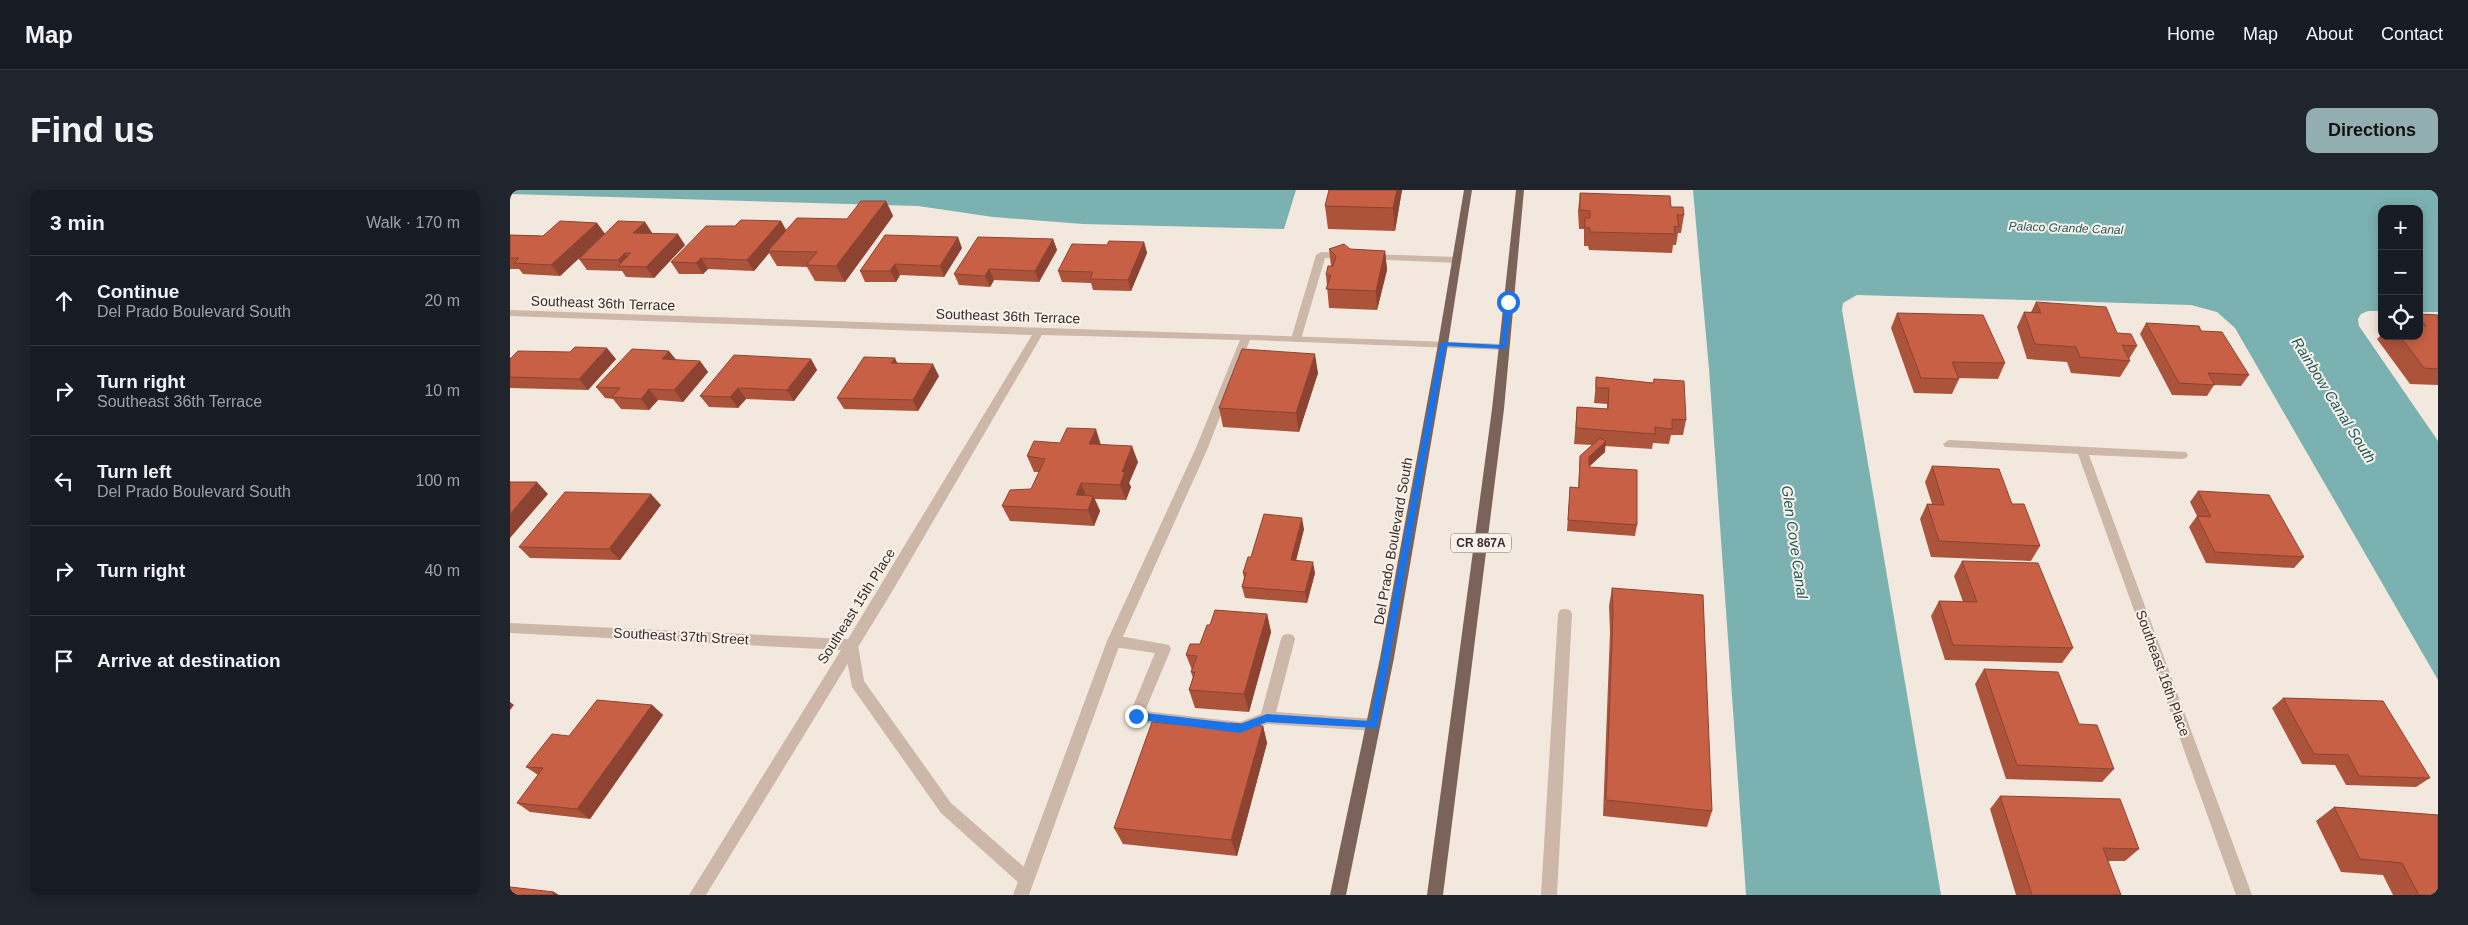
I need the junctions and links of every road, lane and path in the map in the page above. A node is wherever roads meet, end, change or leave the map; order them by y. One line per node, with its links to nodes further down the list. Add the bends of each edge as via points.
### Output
1 (1468, 190): 3 (main road, Del Prado Boulevard South)
2 (1520, 190): 9 (main road, CR 867A)
3 (1457, 260): 7 (street, via 1321,255); 8 (main road, Del Prado Boulevard South)
4 (510, 313): 5 (street, Southeast 36th Terrace)
5 (1038, 332): 6 (street, Southeast 36th Terrace); 17 (street, Southeast 15th Place)
6 (1246, 337): 7 (street, Southeast 36th Terrace); 16 (street, via 1201,450)
7 (1296, 339): 8 (street, Southeast 36th Terrace)
8 (1443, 344): 9 (street, Southeast 36th Terrace); 19 (main road, Del Prado Boulevard South)
9 (1504, 347): 24 (main road, CR 867A)
10 (1949, 444): 11 (street)
11 (2082, 450): 12 (street); 26 (street, Southeast 16th Place)
12 (2182, 455)
13 (1565, 614): 25 (street)
14 (510, 628): 17 (street, Southeast 37th Street)
15 (1288, 639): 18 (street)
16 (1114, 641): 18 (street, via 1164,649 1136,716 1240,728); 20 (street)
17 (851, 645): 20 (street, via 857,683 946,808); 21 (street, Southeast 15th Place)
18 (1267, 718): 19 (street)
19 (1374, 725): 23 (main road, Del Prado Boulevard South)
20 (1026, 879): 22 (street)
21 (697, 895)
22 (1021, 895)
23 (1338, 895)
24 (1435, 895)
25 (1549, 895)
26 (2244, 895)

